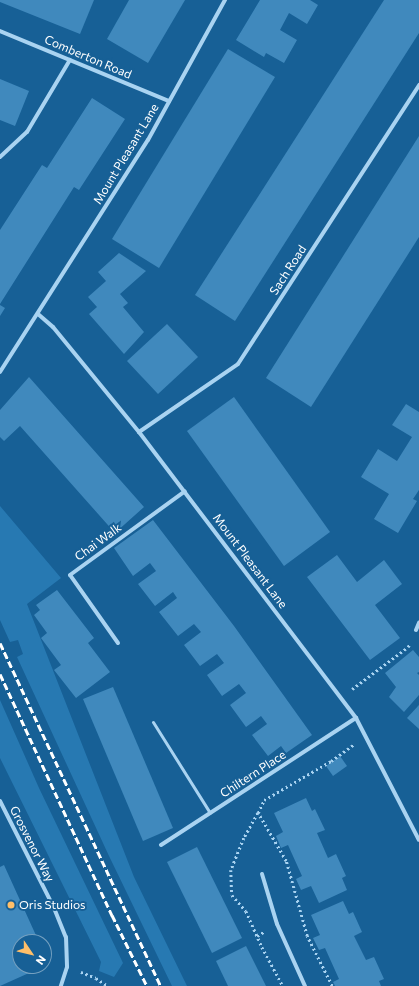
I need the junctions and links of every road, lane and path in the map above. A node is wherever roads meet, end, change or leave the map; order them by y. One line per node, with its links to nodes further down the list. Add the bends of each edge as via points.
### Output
1 (225, 0): 5 (street, Mount Pleasant Lane)
2 (0, 31): 3 (street, Comberton Road)
3 (70, 60): 5 (street, Comberton Road); 6 (street, via 27,132)
4 (419, 85): 9 (street, Sach Road, via 238,364)
5 (169, 101): 7 (street, Mount Pleasant Lane, via 148,140)
6 (0, 158)
7 (38, 314): 8 (street, Mount Pleasant Lane); 9 (street, Mount Pleasant Lane, via 53,327)
8 (0, 372)
9 (139, 432): 10 (street, Mount Pleasant Lane)
10 (185, 491): 13 (street, Chai Walk, via 70,574); 14 (street, Mount Pleasant Lane)
11 (419, 623): 12 (street)
12 (416, 630): 14 (path, via 408,647)
13 (118, 642)
14 (340, 698): 15 (street, Mount Pleasant Lane)
15 (356, 718): 17 (street, Mount Pleasant Lane); 19 (street, Chiltern Place)
16 (153, 722): 19 (lane)
17 (366, 736): 20 (path, via 331,761 264,800); 21 (street, Mount Pleasant Lane)
18 (0, 801): 24 (street, Grosvenor Way, via 66,937)
19 (210, 813): 22 (street, Chiltern Place)
20 (258, 813): 27 (path, via 231,870 232,895 246,911); 29 (path, via 286,861 307,936)
21 (419, 840)
22 (161, 845)
23 (262, 874): 28 (street, via 277,924)
24 (67, 967): 25 (street, Grosvenor Way); 26 (path, via 96,978)
25 (61, 986)
26 (108, 986)
27 (283, 986)
28 (305, 986)
29 (332, 986)

